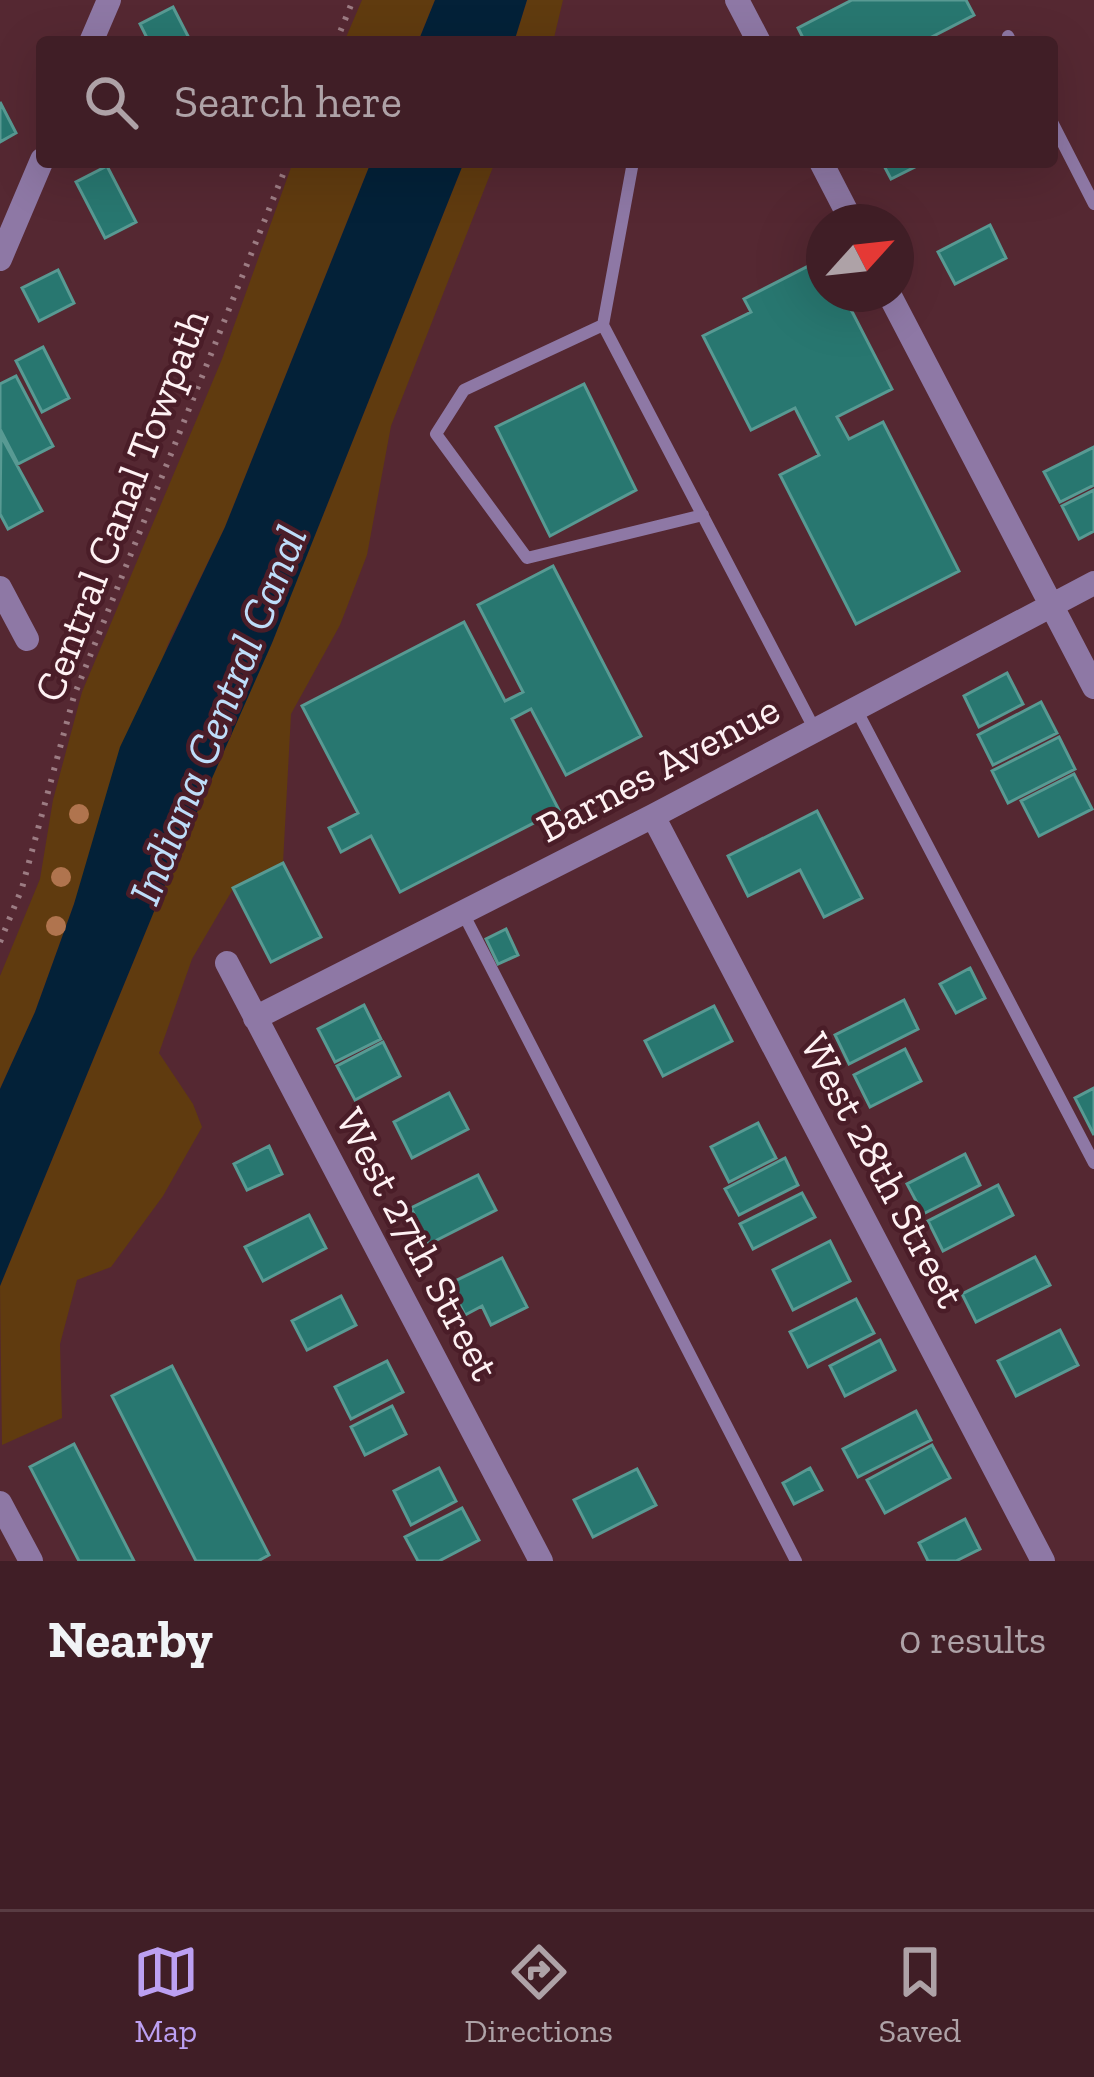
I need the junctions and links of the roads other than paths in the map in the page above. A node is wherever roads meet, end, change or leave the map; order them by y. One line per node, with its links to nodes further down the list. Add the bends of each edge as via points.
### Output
1 (109, 0): 3 (street)
2 (737, 0): 4 (street)
3 (94, 36)
4 (756, 36)
5 (1058, 134): 10 (lane)
6 (39, 168): 11 (street)
7 (632, 168): 13 (lane)
8 (824, 168): 9 (street)
9 (843, 204)
10 (1094, 204)
11 (0, 259)
12 (898, 312): 17 (street)
13 (603, 325): 14 (lane); 14 (lane, via 464,390 436,434 527,558)
14 (703, 515): 21 (lane)
15 (1094, 583): 17 (street, Barnes Avenue)
16 (0, 589): 18 (street)
17 (1051, 605): 19 (street); 20 (street, Barnes Avenue)
18 (27, 639)
19 (1094, 687)
20 (855, 708): 21 (street, Barnes Avenue); 26 (lane)
21 (815, 730): 22 (street, Barnes Avenue)
22 (653, 816): 23 (street, Barnes Avenue); 31 (street, West 28th Street)
23 (463, 913): 25 (street, Barnes Avenue); 30 (lane)
24 (227, 962): 25 (street, West 27th Street)
25 (255, 1018): 29 (street, West 27th Street)
26 (1094, 1163)
27 (0, 1503): 28 (street)
28 (31, 1561)
29 (541, 1561)
30 (796, 1561)
31 (1043, 1561)

